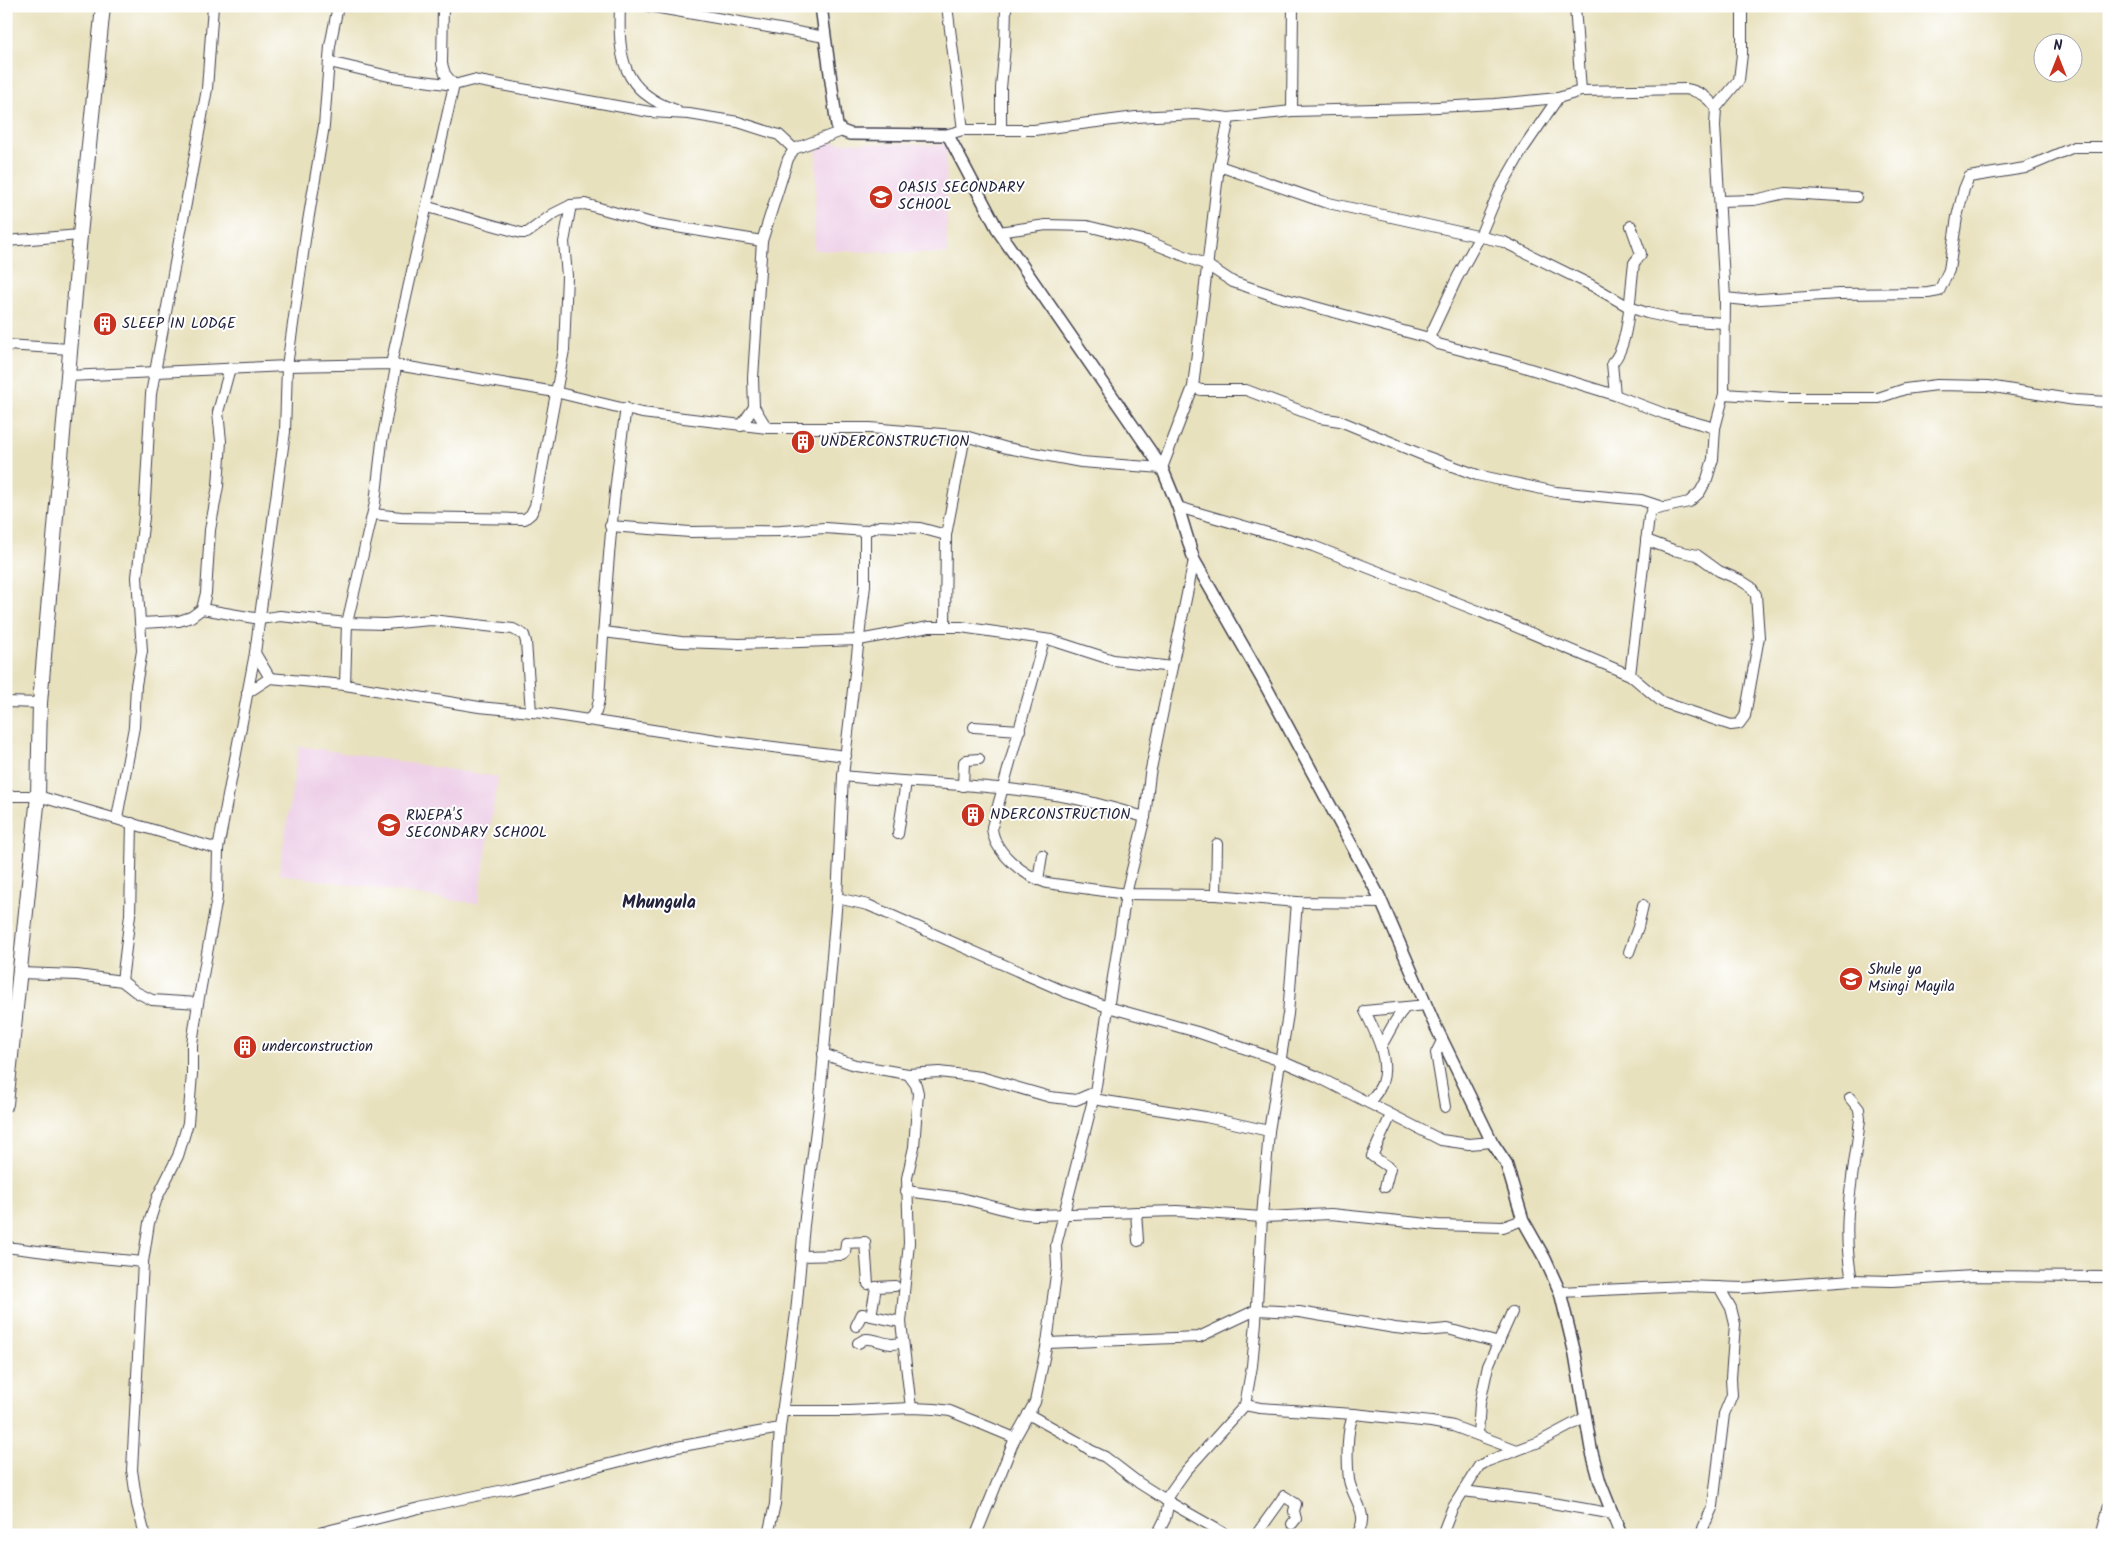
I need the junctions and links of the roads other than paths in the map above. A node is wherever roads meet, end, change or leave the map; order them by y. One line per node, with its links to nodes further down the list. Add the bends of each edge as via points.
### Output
1 (103, 6): 35 (main road)
2 (213, 6): 49 (street, via 207,89)
3 (338, 6): 14 (street)
4 (443, 6): 15 (street, via 442,64)
5 (620, 6): 20 (street, via 620,44 635,85 658,104)
6 (648, 6): 13 (street)
7 (821, 6): 13 (street)
8 (947, 6): 23 (street)
9 (1006, 6): 22 (street)
10 (1293, 6): 19 (street)
11 (1575, 6): 16 (street)
12 (1742, 6): 18 (street, via 1739,80)
13 (825, 37): 24 (street, via 835,119)
14 (329, 62): 15 (street); 46 (street, via 324,126)
15 (454, 85): 20 (street, via 473,80 650,112); 32 (street)
16 (1581, 92): 17 (street); 18 (street, via 1686,89 1706,96)
17 (1558, 98): 19 (street, via 1418,108); 36 (street, via 1499,191)
18 (1716, 108): 30 (street, via 1715,150)
19 (1292, 111): 21 (street)
20 (689, 114): 27 (street, via 738,122 779,135)
21 (1229, 118): 22 (street, via 1196,114 1136,117 1034,130); 28 (street)
22 (1001, 129): 23 (street)
23 (963, 130): 25 (street)
24 (842, 132): 25 (street); 27 (street)
25 (945, 135): 34 (street, via 951,140)
26 (2109, 147): 40 (street, via 2074,147 2025,168 1970,177 1957,217 1949,270 1939,291 1745,300)
27 (794, 149): 38 (street)
28 (1219, 166): 36 (street, via 1324,202); 39 (street)
29 (1856, 196): 30 (street, via 1796,193 1754,200)
30 (1720, 201): 40 (street)
31 (571, 205): 32 (street, via 521,233); 38 (street, via 585,204 652,223); 52 (street, via 564,242 567,276 564,350)
32 (428, 207): 47 (street, via 415,253)
33 (1630, 226): 41 (street, via 1640,254 1634,263)
34 (999, 232): 39 (street, via 1046,225 1087,226 1147,241); 62 (street)
35 (80, 235): 37 (street); 45 (main road)
36 (1480, 236): 41 (street, via 1504,242); 43 (street)
37 (6, 241)
38 (762, 241): 56 (street)
39 (1207, 265): 43 (street, via 1232,282); 51 (street)
40 (1725, 298): 42 (street)
41 (1628, 307): 42 (street, via 1679,320); 54 (street, via 1623,340 1612,364)
42 (1724, 323): 53 (street)
43 (1429, 338): 54 (street, via 1438,344)
44 (6, 345): 45 (street)
45 (70, 349): 50 (main road)
46 (287, 366): 47 (street); 48 (street); 72 (street, via 285,432)
47 (393, 366): 52 (street); 65 (street)
48 (230, 368): 49 (street); 71 (street, via 218,412 221,441 218,486)
49 (154, 373): 50 (street); 73 (street, via 137,577)
50 (68, 376): 86 (main road)
51 (1193, 387): 62 (street); 64 (street, via 1201,390 1246,390 1310,414 1340,421 1477,475 1556,492 1642,500)
52 (555, 392): 57 (street); 65 (street, via 535,506 525,519)
53 (1724, 394): 55 (street, via 1792,399 1878,398 1937,385 1988,386); 60 (street)
54 (1615, 395): 60 (street)
55 (2109, 402)
56 (754, 407): 58 (street); 59 (street)
57 (626, 408): 58 (street); 66 (street)
58 (741, 426): 59 (street)
59 (767, 428): 61 (street, via 870,428)
60 (1715, 428): 64 (street, via 1713,459 1708,479 1700,492 1689,502)
61 (965, 436): 62 (street, via 1080,462); 68 (street)
62 (1162, 468): 63 (street)
63 (1178, 507): 70 (street); 81 (street, via 1313,546 1481,612)
64 (1663, 507): 69 (street, via 1652,510)
65 (372, 514): 74 (street)
66 (610, 526): 67 (street, via 690,532 825,528); 76 (street)
67 (865, 531): 68 (street, via 880,526 910,527); 77 (street, via 865,586)
68 (946, 535): 75 (street)
69 (1646, 540): 81 (street); 81 (street, via 1697,555 1752,587 1757,599 1758,651 1745,716 1736,726 1662,702)
70 (1194, 560): 80 (street); 111 (street)
71 (202, 608): 72 (street); 73 (street, via 179,621)
72 (260, 619): 74 (street, via 280,616); 79 (street)
73 (141, 623): 100 (street, via 142,651 134,727)
74 (347, 623): 83 (street); 87 (street, via 431,620 520,632 526,642)
75 (945, 626): 77 (street); 78 (street)
76 (604, 632): 77 (street, via 681,642 740,644); 88 (street, via 600,700 596,712)
77 (859, 640): 91 (street)
78 (1044, 640): 80 (street, via 1113,660); 90 (street)
79 (255, 653): 82 (street); 84 (street)
80 (1172, 667): 99 (street, via 1150,774)
81 (1630, 676)
82 (270, 678): 83 (street); 84 (street)
83 (344, 685): 87 (street)
84 (247, 693): 104 (street)
85 (6, 702): 86 (street)
86 (40, 703): 98 (main road)
87 (531, 712): 88 (street)
88 (587, 721): 91 (street)
89 (974, 727): 90 (street)
90 (1020, 730): 96 (street)
91 (846, 756): 93 (street)
92 (979, 759): 95 (street, via 964,762)
93 (843, 776): 94 (street); 109 (street)
94 (906, 782): 95 (street); 102 (street)
95 (963, 786): 96 (street)
96 (1002, 788): 99 (street, via 1069,798); 106 (street, via 992,827 996,842 1012,862)
97 (6, 796): 98 (street)
98 (38, 796): 100 (street); 114 (main road)
99 (1145, 817): 107 (street)
100 (117, 818): 101 (street)
101 (132, 823): 104 (street); 115 (street, via 130,915)
102 (898, 834)
103 (1217, 844): 108 (street)
104 (218, 849): 116 (street, via 217,898)
105 (1042, 855): 106 (street)
106 (1038, 880): 107 (street)
107 (1126, 894): 108 (street); 119 (street)
108 (1216, 895): 110 (street)
109 (837, 898): 119 (street, via 868,905 1056,988); 123 (street)
110 (1297, 902): 111 (street); 124 (street, via 1288,1014)
111 (1382, 902): 117 (street)
112 (1643, 904): 113 (street)
113 (1629, 952)
114 (20, 973): 115 (street); 118 (main road)
115 (122, 981): 116 (street, via 152,1000)
116 (198, 1003): 143 (street, via 192,1044 188,1122 178,1156 157,1198)
117 (1426, 1005): 120 (street); 121 (street)
118 (11, 1007): 129 (main road)
119 (1108, 1007): 124 (street, via 1197,1032); 126 (street)
120 (1406, 1007): 122 (street, via 1395,1018); 122 (street, via 1365,1011)
121 (1442, 1041): 130 (street, via 1436,1053); 133 (street)
122 (1381, 1046): 128 (street, via 1382,1084)
123 (823, 1054): 125 (street, via 855,1065); 142 (street)
124 (1280, 1061): 128 (street); 132 (street)
125 (908, 1074): 126 (street, via 960,1073 1068,1100); 135 (street, via 918,1093 914,1147)
126 (1094, 1095): 132 (street); 137 (street)
127 (1850, 1098): 145 (street, via 1859,1109 1860,1119 1847,1217)
128 (1369, 1103): 131 (street)
129 (6, 1104)
130 (1445, 1107)
131 (1391, 1115): 133 (street, via 1441,1140 1469,1144); 134 (street, via 1372,1156 1390,1168)
132 (1269, 1131): 138 (street)
133 (1492, 1142): 139 (street, via 1502,1154 1510,1173)
134 (1385, 1188)
135 (906, 1192): 137 (street, via 961,1198 1018,1213); 153 (street, via 909,1243)
136 (1136, 1212): 137 (street); 138 (street, via 1177,1211); 140 (street)
137 (1065, 1214): 157 (street, via 1056,1245 1057,1267)
138 (1262, 1217): 139 (street, via 1331,1214 1438,1225 1503,1227); 150 (street)
139 (1523, 1220): 149 (street)
140 (1138, 1241)
141 (6, 1247): 143 (street)
142 (801, 1256): 146 (street, via 842,1255 846,1253 846,1243 865,1242); 161 (street)
143 (143, 1262): 175 (street, via 132,1470)
144 (2109, 1277): 145 (street, via 1973,1276)
145 (1852, 1280): 148 (street)
146 (868, 1284)
147 (895, 1286): 152 (street, via 876,1287)
148 (1719, 1287): 149 (street, via 1650,1286); 185 (street, via 1736,1324 1732,1394 1724,1414 1713,1506)
149 (1560, 1292): 164 (street)
150 (1256, 1310): 157 (street, via 1199,1337); 158 (street, via 1300,1312 1396,1328 1448,1329); 159 (street)
151 (1512, 1312): 158 (street)
152 (871, 1316): 153 (street); 154 (street, via 862,1314)
153 (901, 1322): 155 (street)
154 (856, 1326)
155 (903, 1341): 156 (street, via 892,1344 866,1339); 160 (street)
156 (858, 1343)
157 (1047, 1343): 162 (street, via 1034,1402)
158 (1499, 1343): 166 (street, via 1482,1388)
159 (1245, 1405): 163 (street); 170 (street, via 1185,1472)
160 (911, 1408): 161 (street); 167 (street, via 950,1411)
161 (782, 1411): 165 (street)
162 (1028, 1414): 167 (street); 170 (street, via 1105,1457)
163 (1354, 1414): 166 (street, via 1430,1422); 182 (street, via 1349,1425 1349,1479 1362,1519)
164 (1586, 1417): 168 (street); 172 (street, via 1600,1482)
165 (780, 1428): 174 (street, via 678,1447 419,1508); 177 (street, via 775,1504)
166 (1478, 1435): 168 (street)
167 (1015, 1438): 178 (street)
168 (1517, 1450): 169 (street, via 1479,1466)
169 (1463, 1491): 172 (street); 183 (street)
170 (1167, 1501): 179 (street, via 1167,1514); 180 (street)
171 (2109, 1506): 186 (street)
172 (1614, 1514): 184 (street)
173 (1292, 1524): 181 (street, via 1296,1519 1296,1504 1284,1496)
174 (335, 1532): 176 (street)
175 (145, 1535)
176 (311, 1535)
177 (768, 1535)
178 (976, 1535)
179 (1156, 1535)
180 (1227, 1535)
181 (1256, 1535)
182 (1356, 1535)
183 (1442, 1535)
184 (1621, 1535)
185 (1700, 1535)
186 (2101, 1535)

